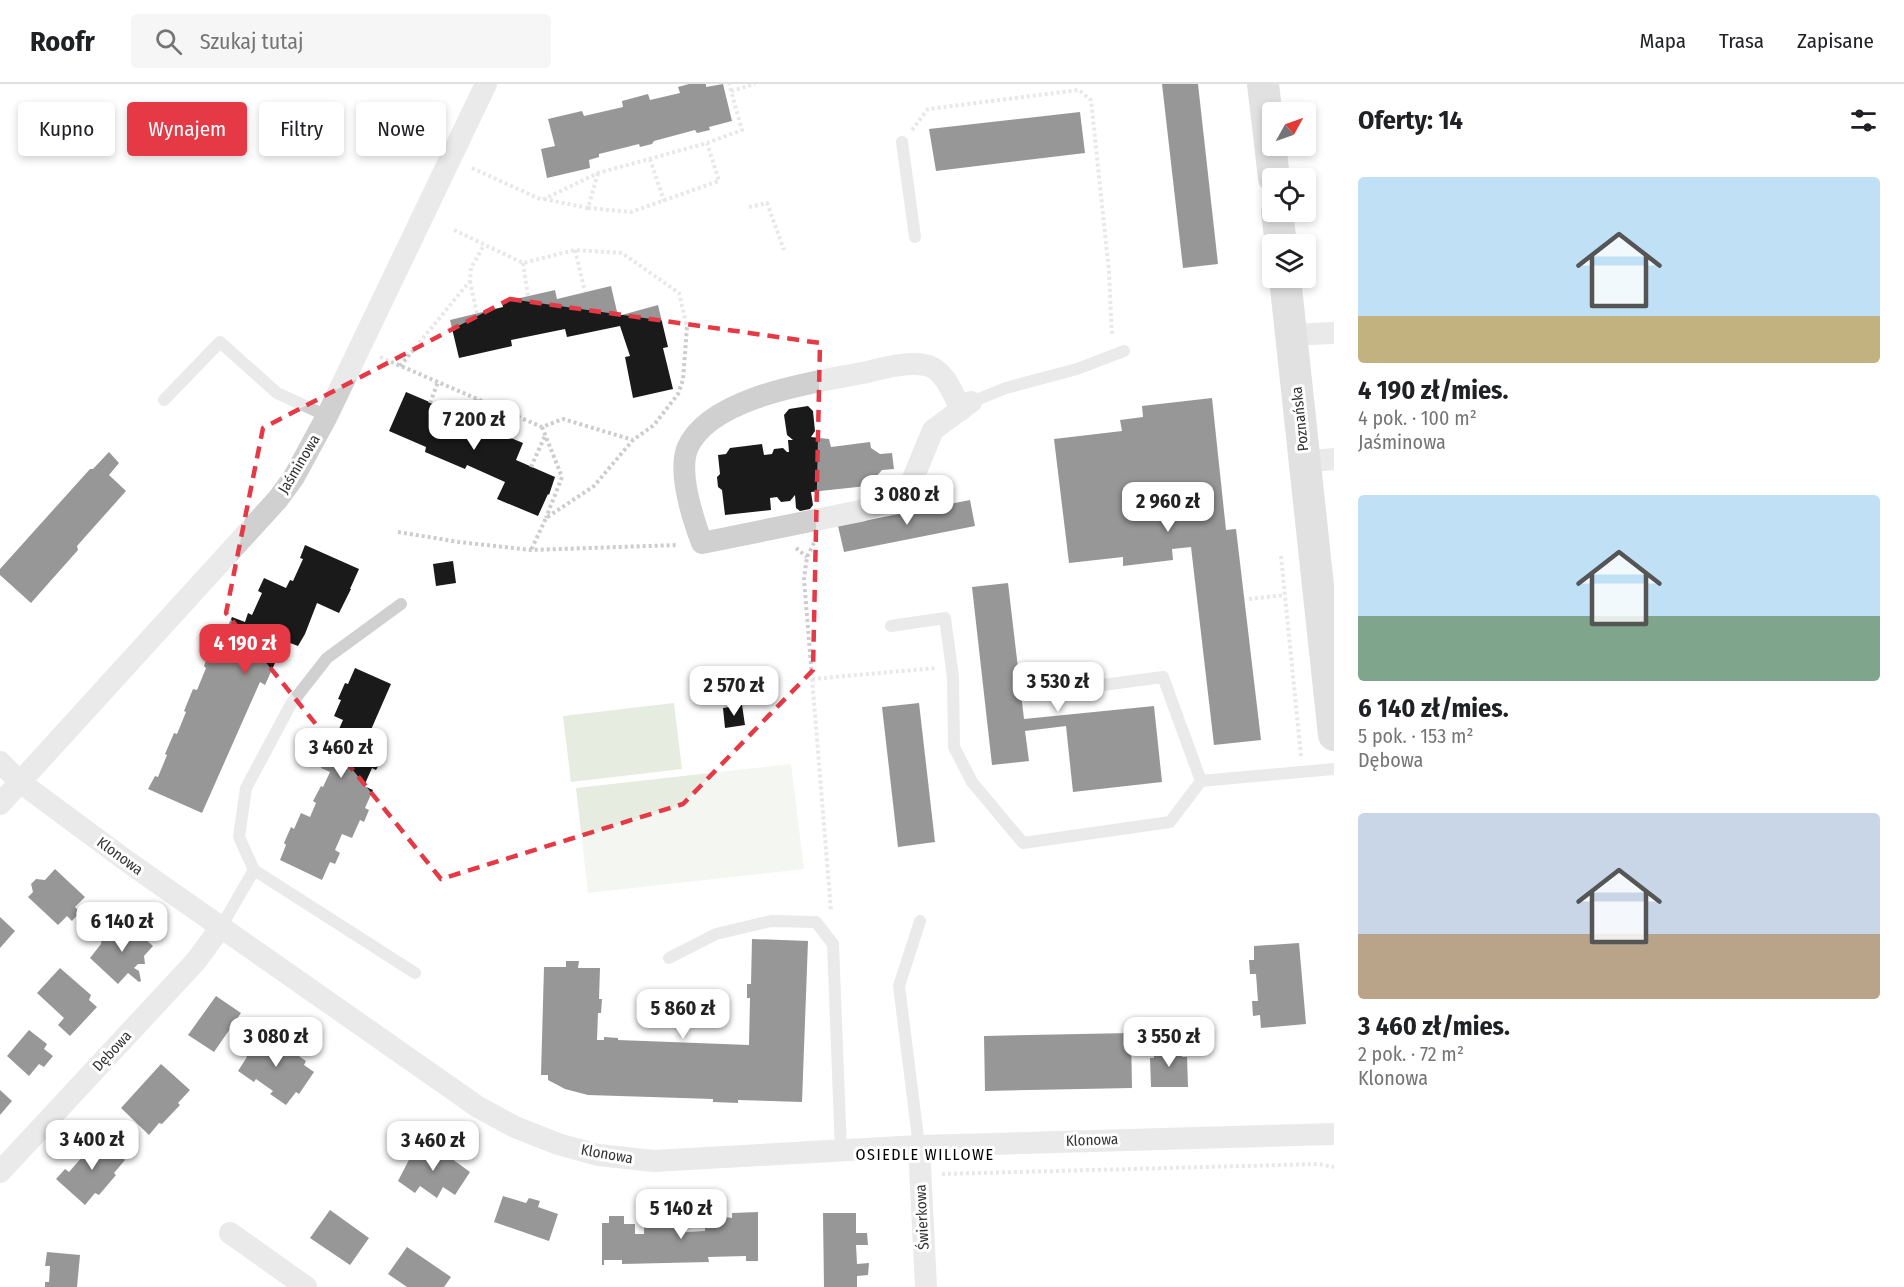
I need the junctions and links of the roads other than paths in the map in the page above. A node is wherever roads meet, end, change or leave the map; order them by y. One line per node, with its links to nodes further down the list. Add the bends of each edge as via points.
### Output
1 (486, 84): 12 (street, Jaśminowa)
2 (1263, 84): 4 (street)
3 (902, 142): 5 (lane)
4 (1273, 168)
5 (915, 237)
6 (1286, 288): 8 (street, Poznańska)
7 (1334, 333): 8 (street)
8 (1291, 336): 13 (street, Poznańska)
9 (1124, 351): 11 (lane, via 1077,369 1006,388)
10 (164, 400): 12 (lane, via 220,342 277,393)
11 (966, 406): 11 (street, via 927,364 783,388 714,417 696,434 687,451 684,473 693,521 702,543 887,502 912,481 933,430)
12 (327, 416): 23 (street, Jaśminowa, via 278,499)
13 (1319, 460): 14 (street, Poznańska)
14 (1325, 559): 17 (street, Poznańska)
15 (401, 604): 25 (lane, via 327,658 291,704 246,788 239,837)
16 (891, 626): 22 (lane, via 945,618 954,747 972,782 1023,843 1170,822)
17 (1331, 674): 19 (street, Poznańska)
18 (1035, 694): 22 (lane, via 1163,677)
19 (1334, 735)
20 (0, 762): 23 (street, Klonowa)
21 (1334, 770): 22 (lane)
22 (1201, 781)
23 (20, 782): 24 (street); 27 (street, Klonowa)
24 (0, 804)
25 (254, 870): 27 (lane); 29 (lane)
26 (920, 921): 31 (lane, via 899,986)
27 (221, 927): 32 (street, Klonowa, via 478,1107 558,1144 598,1155 654,1161); 33 (street, Dębowa, via 196,961)
28 (669, 958): 32 (lane, via 716,934 771,921 816,922 833,944)
29 (415, 973)
30 (1334, 1134): 31 (street, Klonowa)
31 (919, 1146): 32 (street, Klonowa); 36 (street, Świerkowa)
32 (841, 1151)
33 (0, 1172)
34 (230, 1233): 35 (street)
35 (306, 1287)
36 (926, 1287)

